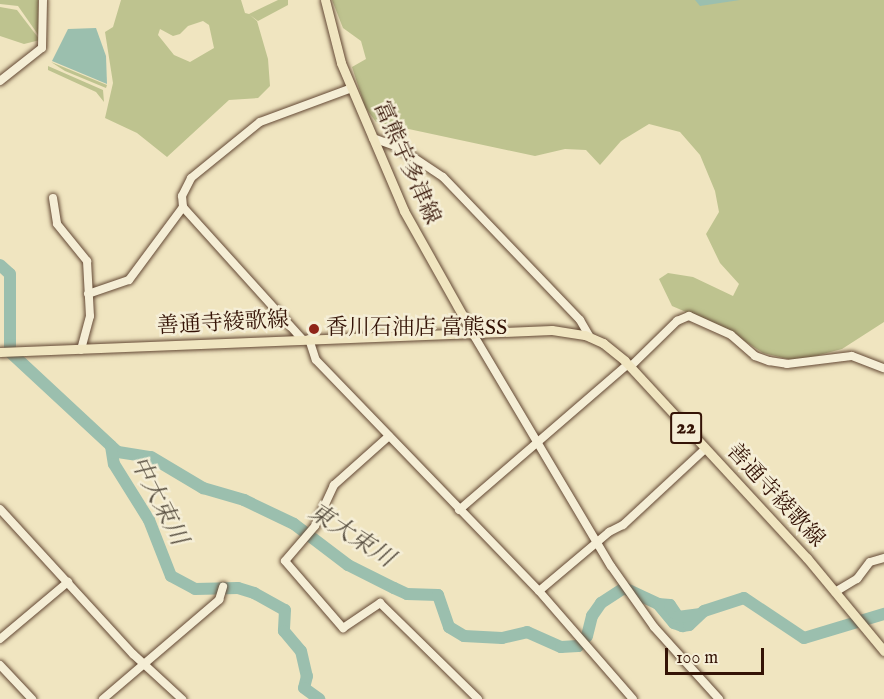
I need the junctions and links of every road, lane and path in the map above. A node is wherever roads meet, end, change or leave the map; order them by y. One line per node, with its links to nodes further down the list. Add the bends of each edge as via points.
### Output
1 (43, 0): 3 (street, via 42,48)
2 (325, 0): 4 (main road, 富熊宇多津線)
3 (0, 81)
4 (352, 88): 5 (main road, 富熊宇多津線); 7 (street, via 271,117 239,136 191,178 182,196)
5 (373, 138): 9 (main road, 富熊宇多津線, via 404,211); 10 (street, via 398,147 443,177 580,320)
6 (53, 198): 8 (street, via 57,224 87,261)
7 (183, 207): 8 (street, via 129,280); 11 (street)
8 (88, 294): 12 (street, via 90,316)
9 (472, 334): 10 (main road, 善通寺綾歌線 / 22, via 570,330); 11 (main road, 善通寺綾歌線 / 22); 17 (street)
10 (590, 337): 14 (main road, 善通寺綾歌線 / 22, via 612,349)
11 (306, 340): 12 (main road, 善通寺綾歌線 / 22); 16 (street, via 316,360)
12 (81, 350): 13 (main road, 善通寺綾歌線 / 22)
13 (1, 352)
14 (629, 366): 15 (street, via 677,321 688,316 731,334 755,356 769,362 787,364 852,356); 17 (street); 18 (main road, 善通寺綾歌線 / 22)
15 (884, 368)
16 (389, 436): 20 (street); 34 (street, via 334,485 310,532 285,561 343,628 380,603)
17 (539, 444): 20 (street); 21 (street)
18 (705, 449): 21 (street, via 623,525); 26 (main road, 善通寺綾歌線 / 22)
19 (0, 509): 23 (street)
20 (459, 510): 25 (street)
21 (597, 542): 25 (street); 36 (street, via 637,603)
22 (884, 558): 26 (street, via 870,562 857,579)
23 (68, 582): 27 (street); 29 (street)
24 (224, 589): 29 (street, via 219,600)
25 (539, 591): 35 (street)
26 (835, 592): 28 (main road, 善通寺綾歌線 / 22)
27 (0, 639)
28 (884, 651)
29 (142, 663): 32 (street); 33 (street)
30 (0, 665): 31 (street)
31 (32, 699)
32 (103, 699)
33 (182, 699)
34 (478, 699)
35 (633, 699)
36 (719, 699)

